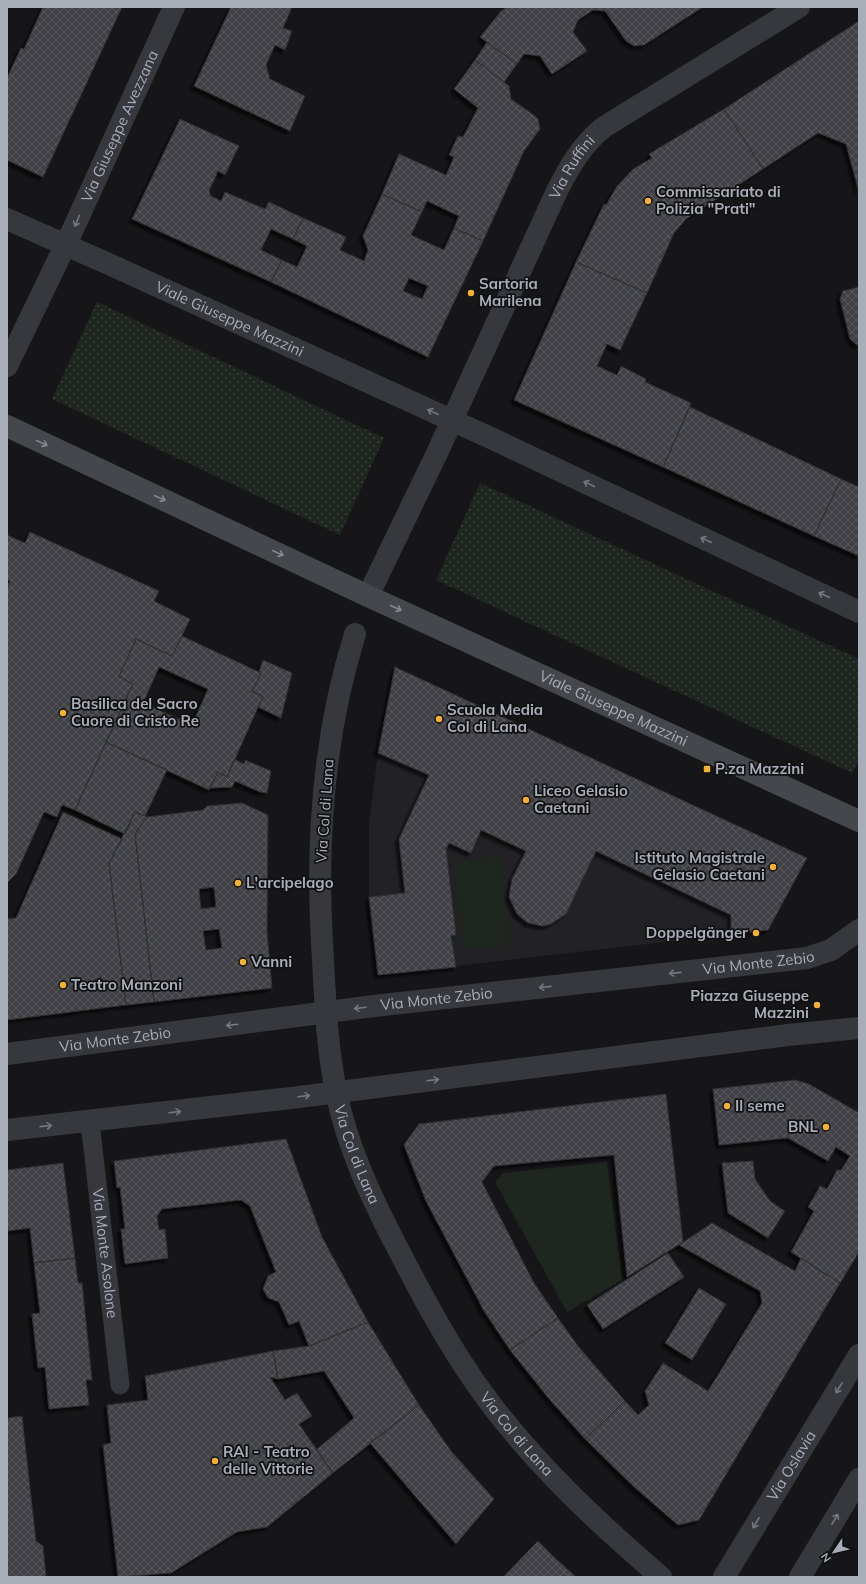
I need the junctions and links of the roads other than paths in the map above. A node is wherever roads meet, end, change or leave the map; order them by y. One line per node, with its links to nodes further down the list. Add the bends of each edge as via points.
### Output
1 (174, 7): 4 (street, Via Giuseppe Avezzana, one-way to 4)
2 (799, 7): 6 (street, Via Ruffini, via 604,126 588,142 565,175)
3 (7, 220): 4 (street, Viale Giuseppe Mazzini)
4 (66, 245): 5 (street, Via Giuseppe Avezzana); 6 (street, Viale Giuseppe Mazzini, one-way to 4)
5 (7, 366)
6 (452, 421): 8 (street); 9 (street, Viale Giuseppe Mazzini, one-way to 6)
7 (7, 426): 8 (main road, Viale Giuseppe Mazzini, one-way to 8)
8 (368, 596): 11 (main road, Viale Giuseppe Mazzini, one-way to 11)
9 (859, 612)
10 (355, 634): 13 (street, Via Col di Lana, via 339,693 324,797 320,907)
11 (859, 821)
12 (859, 930): 13 (street, Via Monte Zebio, one-way to 13, via 831,950 807,958)
13 (327, 1012): 15 (street, Via Monte Zebio, one-way to 15); 16 (street, Via Col di Lana)
14 (859, 1028): 16 (street, one-way to 14)
15 (7, 1054)
16 (336, 1092): 17 (street, one-way to 16); 22 (street, Via Col di Lana, via 358,1166 368,1189 426,1304 458,1357 487,1399 569,1494 617,1540)
17 (90, 1122): 18 (street, one-way to 17); 20 (lane, Via Monte Asolone)
18 (7, 1130)
19 (859, 1355): 23 (street, Via Oslavia, one-way to 23)
20 (120, 1385)
21 (859, 1479): 24 (street, one-way to 21)
22 (661, 1577)
23 (724, 1577)
24 (800, 1577)

